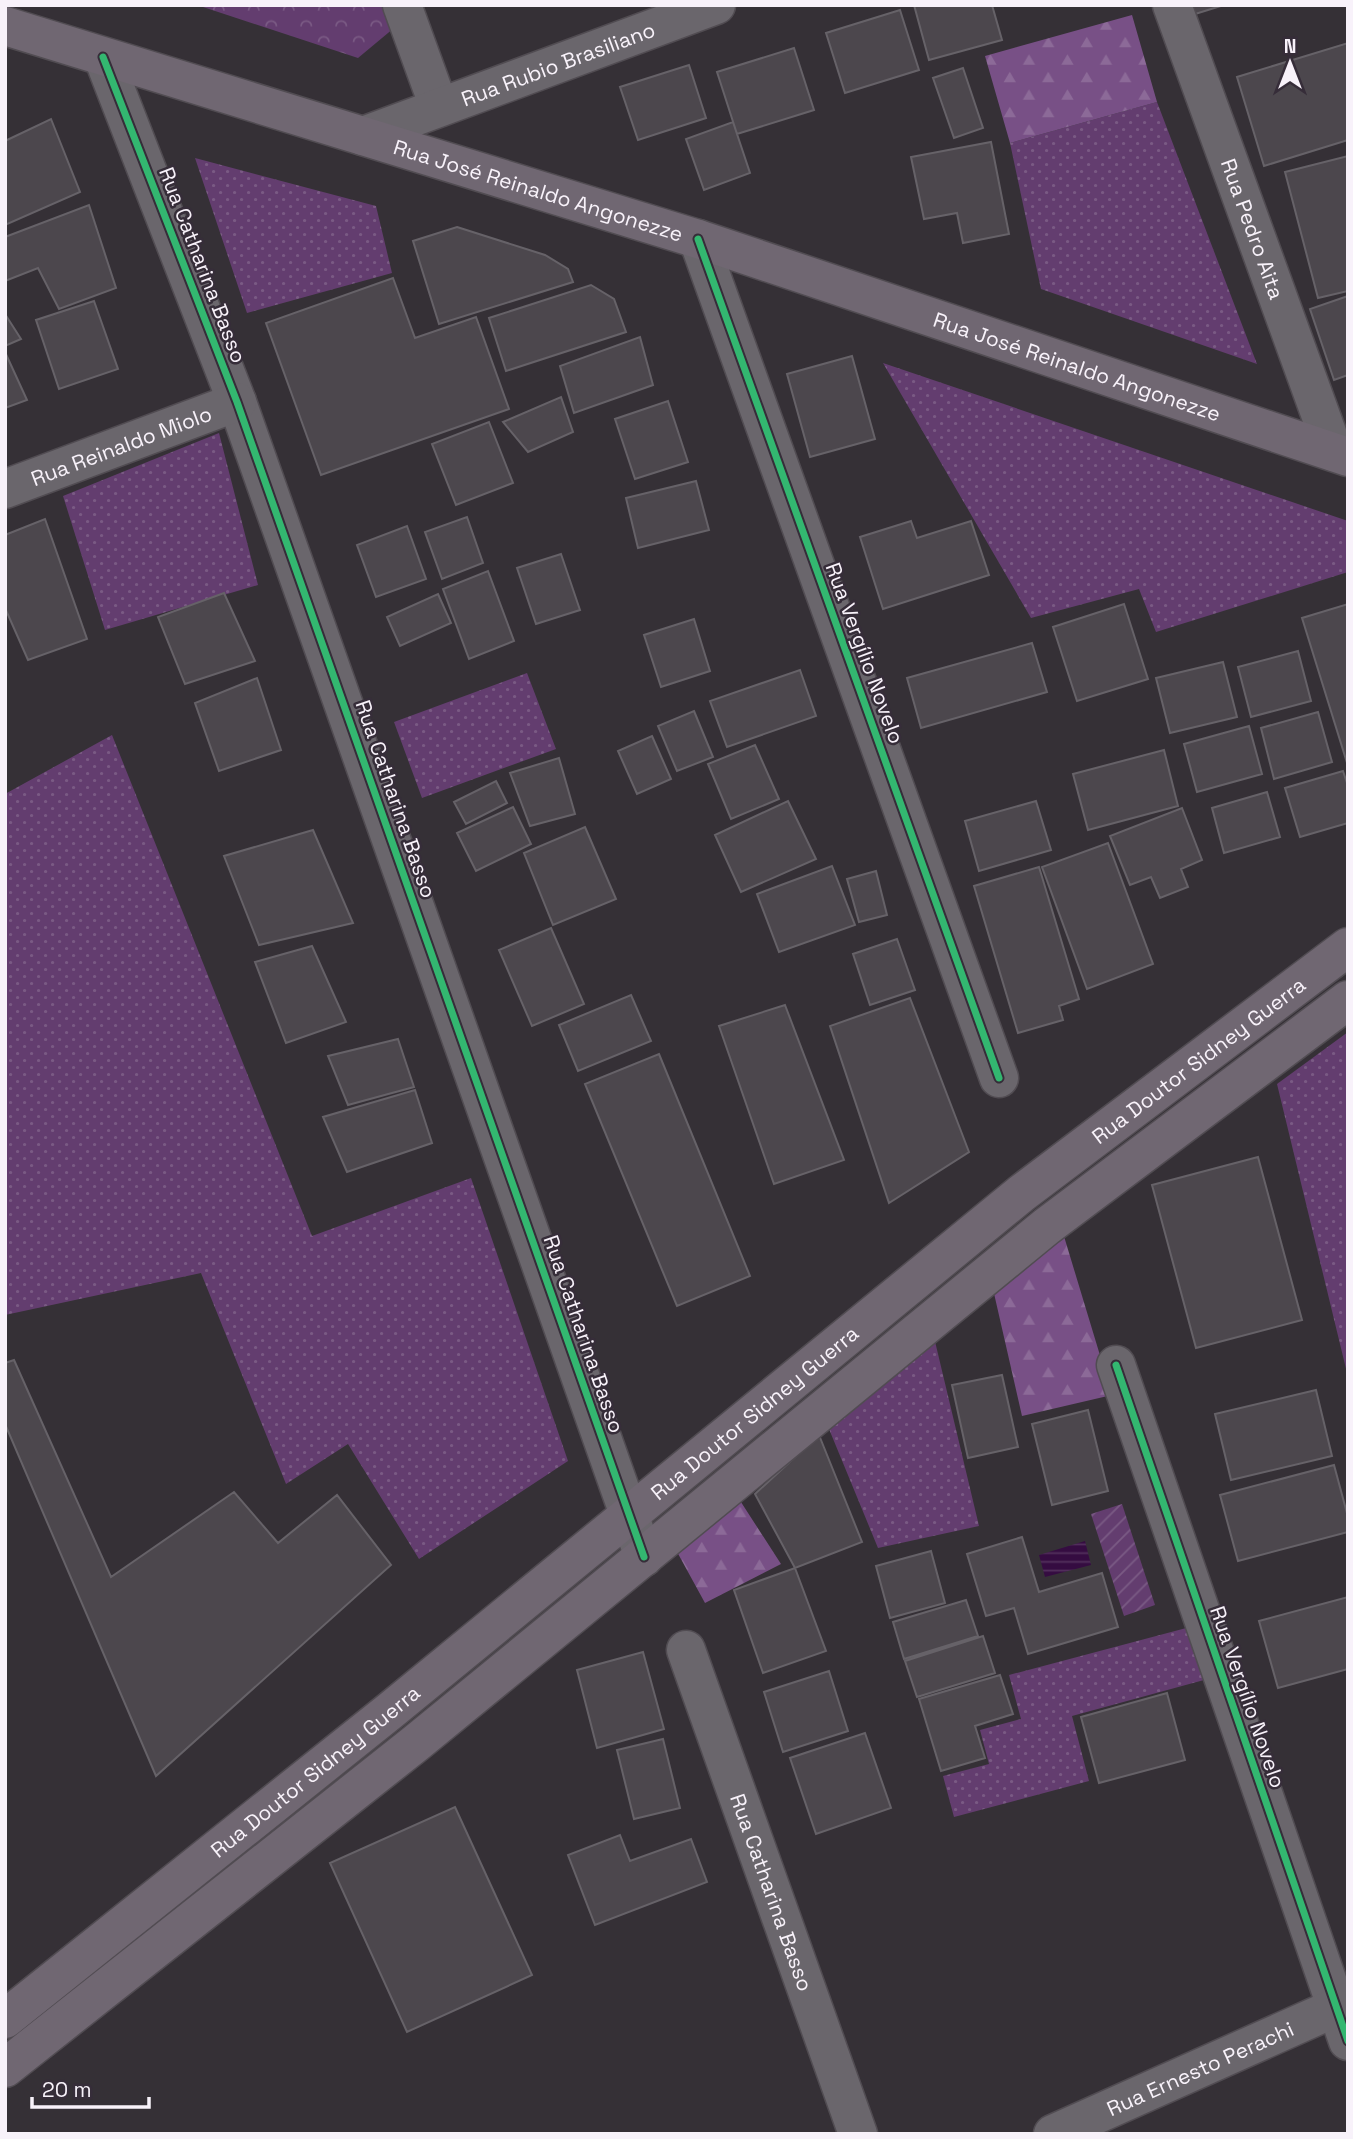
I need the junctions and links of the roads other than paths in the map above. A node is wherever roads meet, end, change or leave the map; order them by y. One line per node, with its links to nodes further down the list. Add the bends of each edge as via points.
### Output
1 (402, 5): 6 (street)
2 (716, 5): 6 (street, Rua Rubio Brasiliano)
3 (1172, 5): 10 (street, Rua Pedro Aita)
4 (5, 26): 5 (main road, Rua José Reinaldo Angonezze)
5 (103, 57): 7 (main road, Rua José Reinaldo Angonezze); 9 (street, Rua Catharina Basso)
6 (439, 107): 7 (street, Rua Rubio Brasiliano)
7 (363, 136): 8 (main road, Rua José Reinaldo Angonezze)
8 (698, 239): 10 (main road, Rua José Reinaldo Angonezze); 14 (street, Rua Vergílio Novelo)
9 (237, 401): 11 (street, Rua Reinaldo Miolo); 16 (street, Rua Catharina Basso)
10 (1341, 454)
11 (5, 489)
12 (1348, 947): 16 (main road, Rua Doutor Sidney Guerra, via 1022,1193)
13 (1348, 1000): 17 (main road, Rua Doutor Sidney Guerra, via 1047,1226)
14 (999, 1078)
15 (1116, 1365): 19 (street, Rua Vergílio Novelo)
16 (629, 1515): 17 (street, Rua Catharina Basso); 20 (main road, Rua Doutor Sidney Guerra)
17 (643, 1557): 21 (main road, Rua Doutor Sidney Guerra)
18 (686, 1650): 22 (street, Rua Catharina Basso)
19 (1344, 2016): 23 (street, Rua Ernesto Perachi)
20 (5, 2019)
21 (5, 2068)
22 (858, 2134)
23 (1053, 2134)

